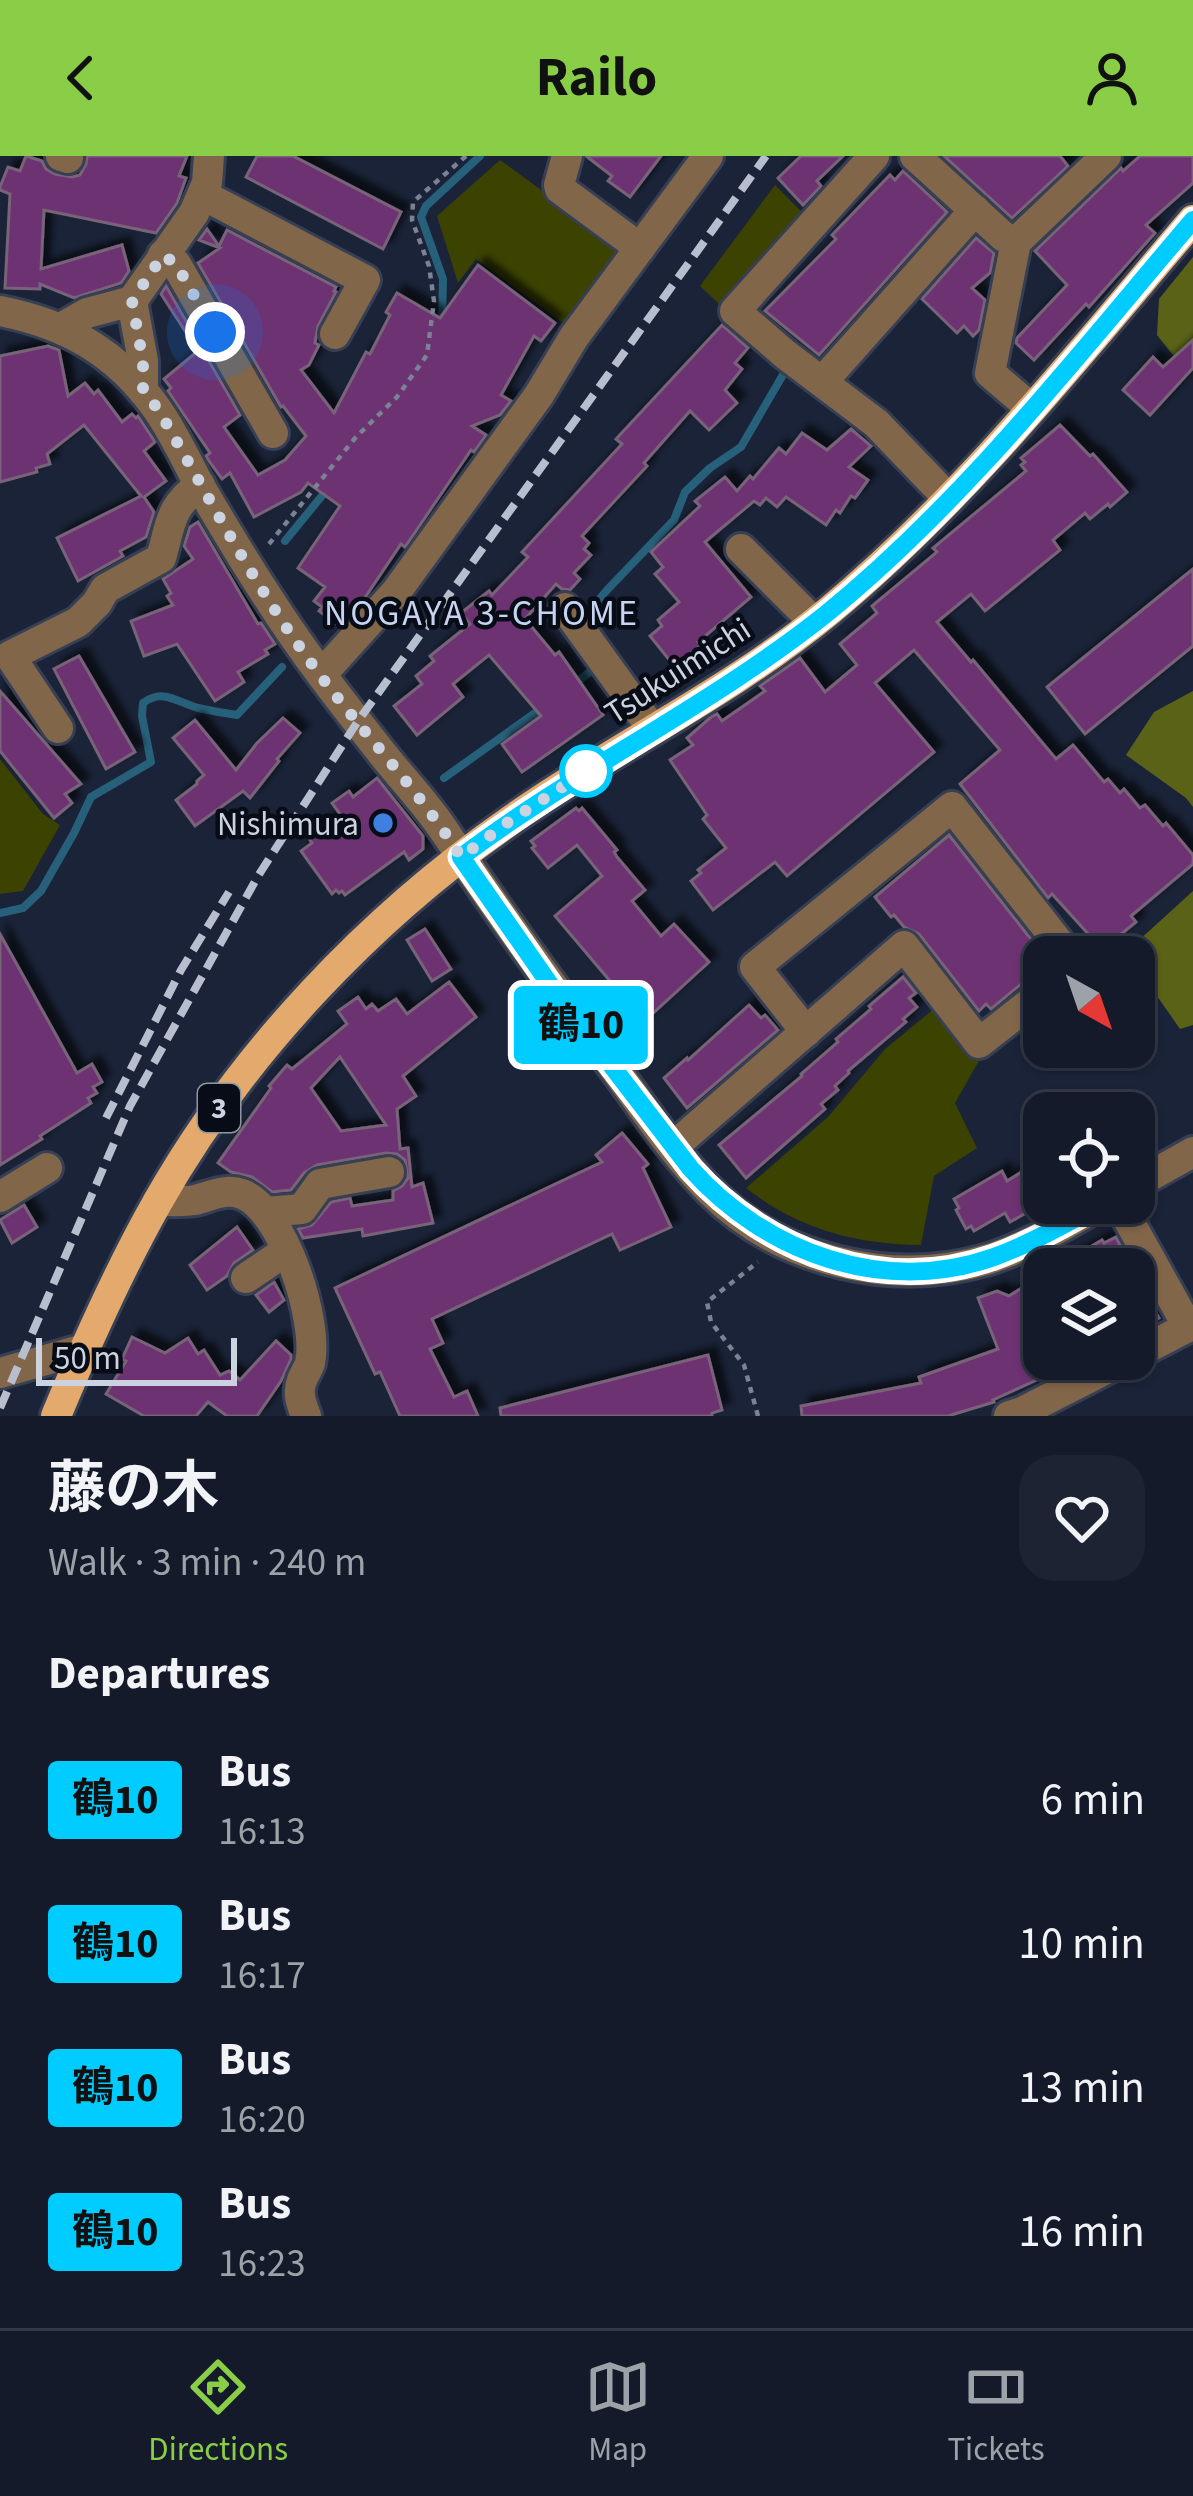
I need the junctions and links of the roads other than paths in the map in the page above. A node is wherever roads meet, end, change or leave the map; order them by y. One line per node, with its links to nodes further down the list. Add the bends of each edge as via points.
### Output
1 (209, 156): 7 (street)
2 (567, 156): 11 (street, via 560,189)
3 (708, 156): 11 (street)
4 (874, 156): 17 (street, via 735,310)
5 (915, 156): 8 (street)
6 (1106, 156): 10 (street)
7 (203, 196): 12 (street); 16 (street, via 365,280 364,309)
8 (975, 210): 10 (street); 17 (street)
9 (1193, 220): 19 (main road, Tsukuimichi / 3)
10 (1016, 242): 19 (street, via 990,373)
11 (640, 248): 26 (street, via 396,592)
12 (163, 255): 13 (street); 20 (street, via 176,264)
13 (132, 301): 15 (street); 18 (street)
14 (0, 311): 15 (street)
15 (61, 328): 18 (street)
16 (335, 334)
17 (824, 381): 22 (street)
18 (143, 391): 21 (street)
19 (1031, 409): 22 (main road, Tsukuimichi / 3)
20 (273, 433)
21 (200, 484): 26 (street); 27 (street, via 176,507 161,558 105,590 78,622 10,656)
22 (950, 499): 25 (main road, Tsukuimichi / 3)
23 (741, 549): 25 (street)
24 (565, 608): 28 (street)
25 (814, 622): 28 (main road, Tsukuimichi / 3)
26 (322, 674): 29 (street)
27 (58, 728)
28 (653, 730): 29 (main road, Tsukuimichi / 3)
29 (461, 857): 33 (street); 39 (main road, Tsukuimichi / 3, via 298,1011 238,1081)
30 (1053, 936): 32 (street, via 952,807 755,967)
31 (1023, 1009): 32 (street, via 980,1043 904,946)
32 (806, 1032): 33 (street)
33 (673, 1148): 41 (street, via 754,1226 841,1264 940,1270 991,1258)
34 (1193, 1153): 37 (street)
35 (47, 1168): 38 (street)
36 (388, 1172): 40 (street, via 320,1184 302,1209)
37 (1155, 1174)
38 (0, 1197)
39 (158, 1202): 40 (street, via 220,1191 242,1194); 46 (main road, Tsukuimichi / 3)
40 (266, 1212): 42 (street)
41 (1065, 1224)
42 (286, 1251): 44 (street); 50 (street, via 304,1293 310,1337 299,1395)
43 (1155, 1268): 45 (street, via 1188,1327)
44 (246, 1278)
45 (1155, 1344)
46 (84, 1348): 47 (street); 49 (main road, Tsukuimichi / 3)
47 (0, 1372)
48 (1085, 1380): 51 (street)
49 (56, 1416)
50 (306, 1416)
51 (1009, 1416)

